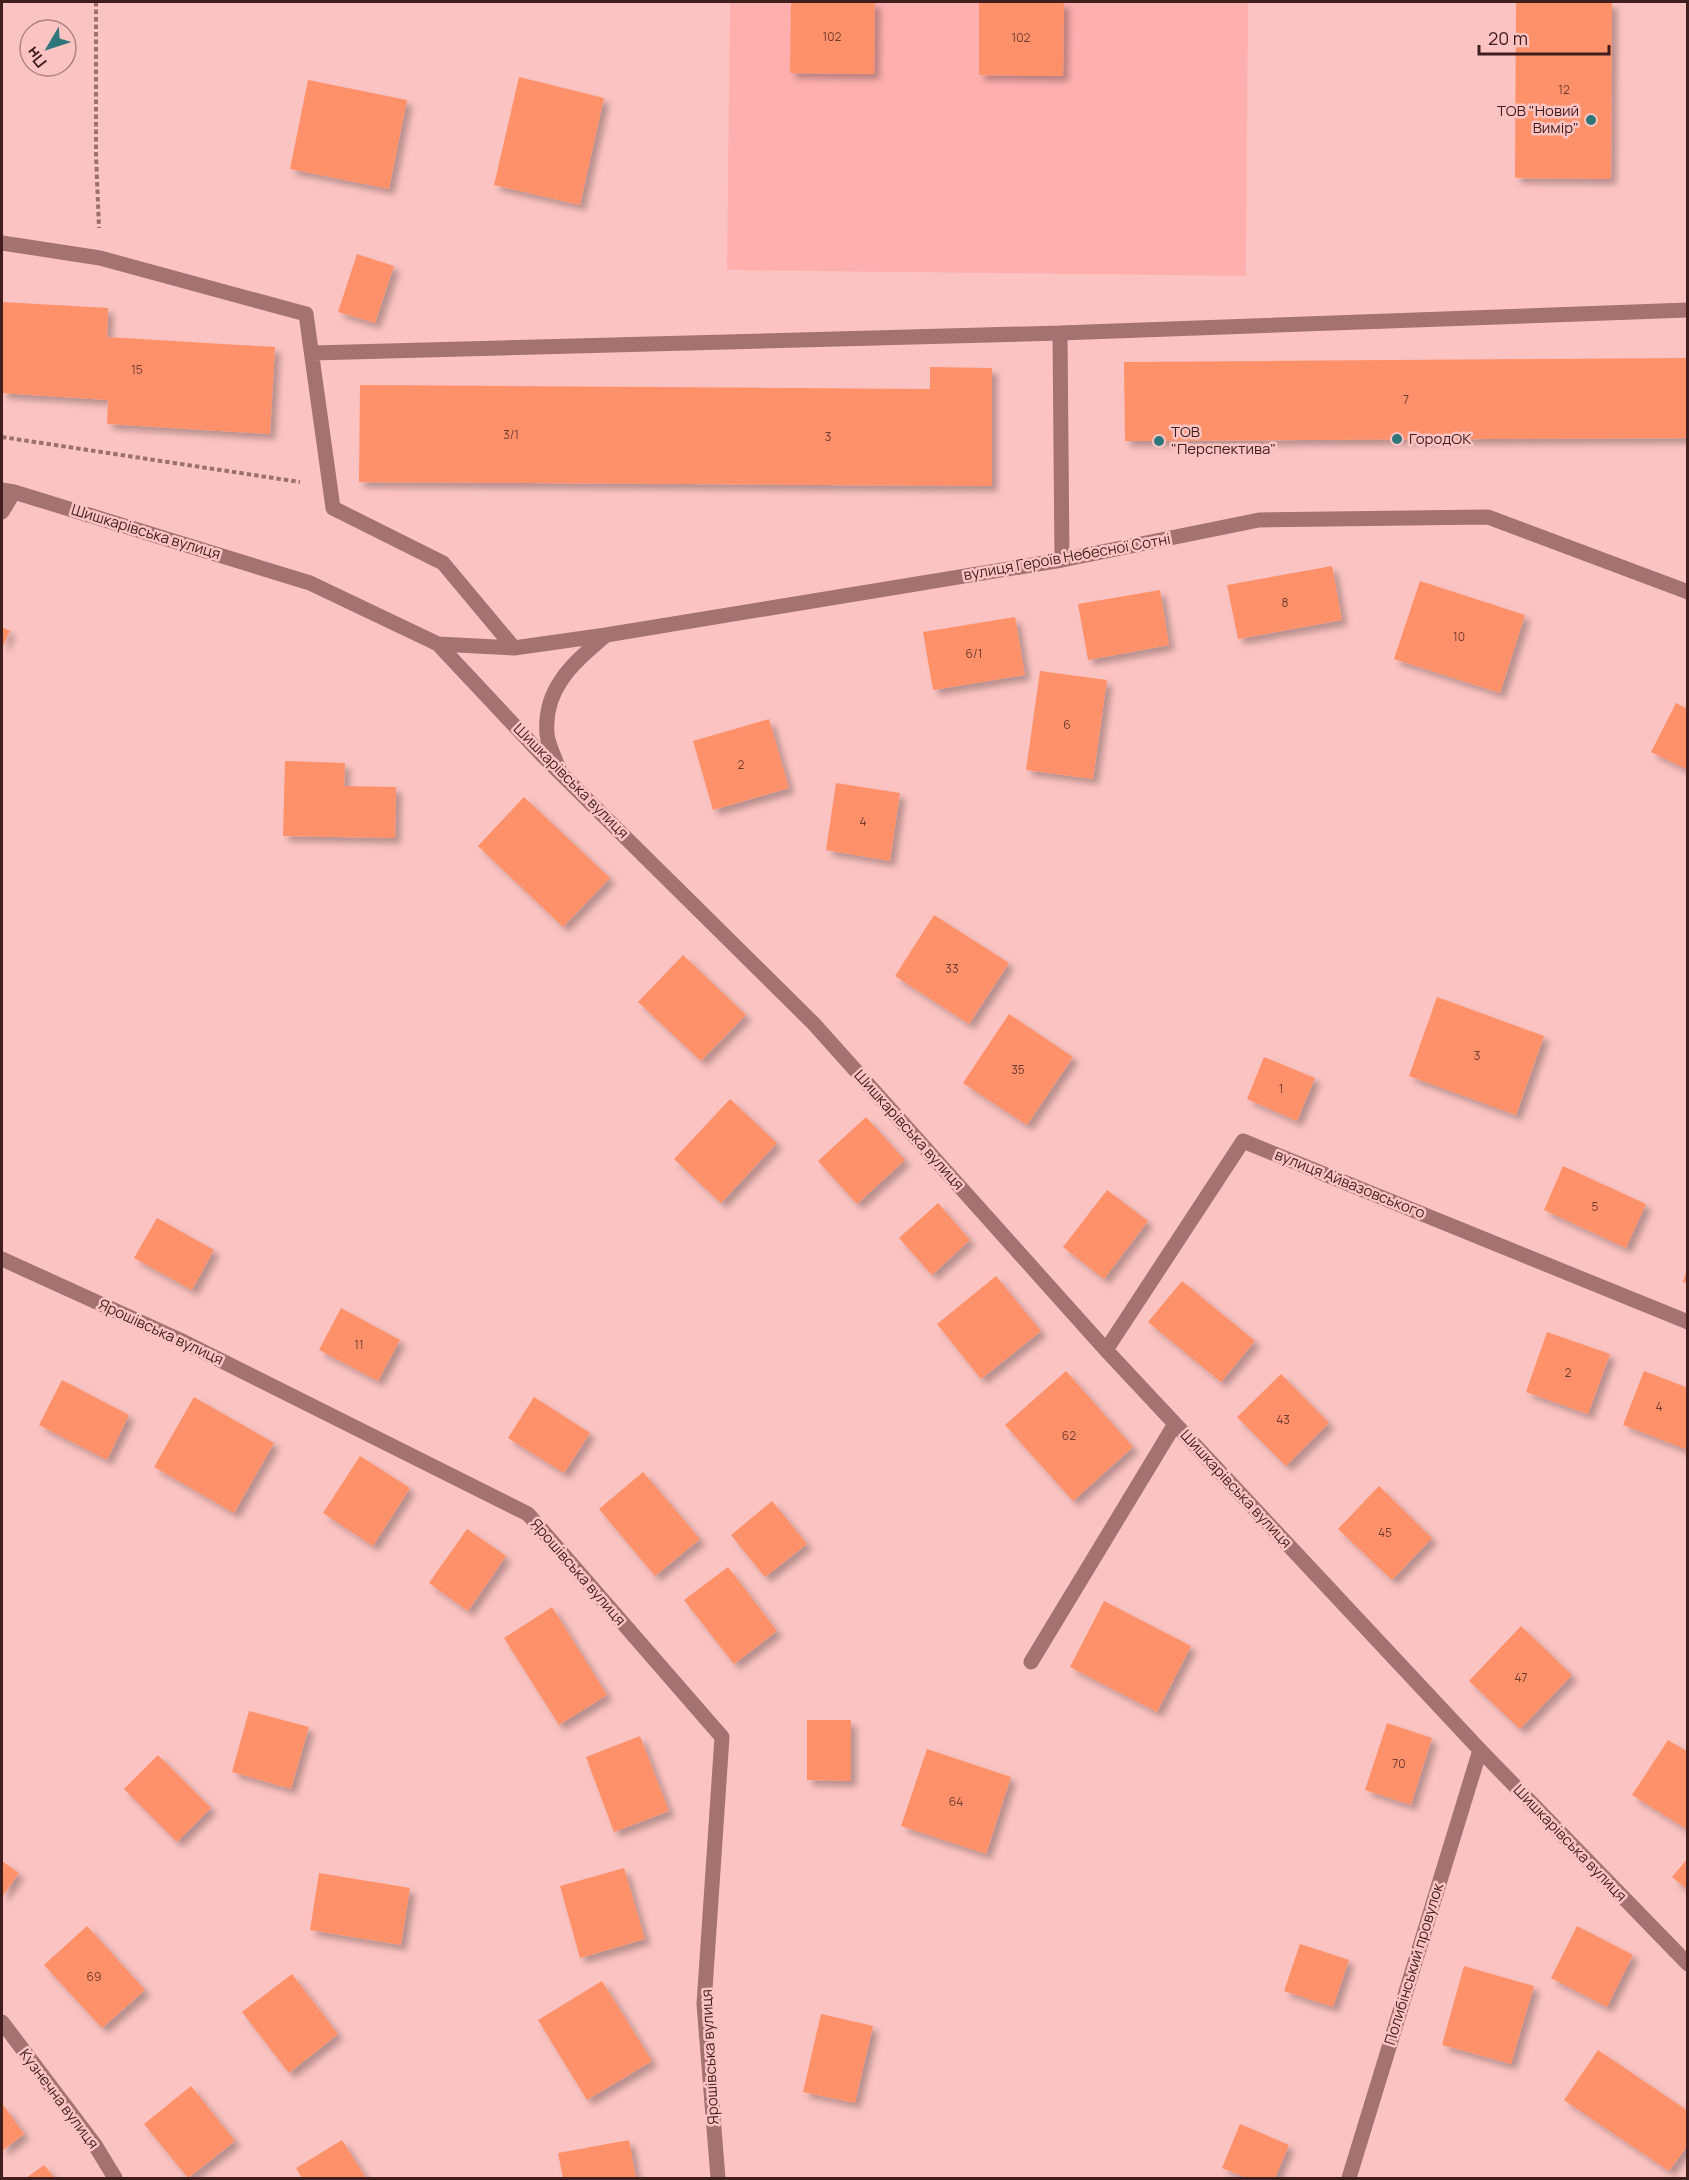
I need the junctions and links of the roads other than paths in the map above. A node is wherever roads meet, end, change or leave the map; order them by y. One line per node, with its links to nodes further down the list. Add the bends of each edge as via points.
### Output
1 (2, 243): 4 (street, via 100,258 306,314)
2 (1688, 310): 3 (street)
3 (1059, 333): 4 (street); 7 (street)
4 (312, 353): 11 (street, via 333,508 443,563)
5 (8, 490): 6 (street); 10 (street, Шишкарівська вулиця, via 310,583)
6 (2, 512)
7 (1062, 560): 8 (street, вулиця Героїв Небесної Сотні, via 1259,520 1488,517); 9 (street, вулиця Героїв Небесної Сотні)
8 (1688, 592)
9 (606, 635): 11 (street, вулиця Героїв Небесної Сотні); 12 (street, via 572,664 558,683 549,708 547,735)
10 (438, 644): 11 (street, вулиця Героїв Небесної Сотні); 12 (street, Шишкарівська вулиця)
11 (514, 648)
12 (560, 772): 15 (street, Шишкарівська вулиця, via 814,1024)
13 (2, 1259): 22 (street, Ярошівська вулиця, via 180,1340 528,1514 722,1737 704,2004)
14 (1688, 1322): 15 (street, вулиця Айвазовського, via 1243,1141)
15 (1106, 1350): 16 (street, Шишкарівська вулиця)
16 (1175, 1424): 17 (street); 18 (street, Шишкарівська вулиця)
17 (1031, 1662)
18 (1480, 1750): 19 (street, Шишкарівська вулиця); 23 (street, Полибінський провулок)
19 (1688, 1964)
20 (2, 2022): 21 (street, Кузнечна вулиця)
21 (115, 2178)
22 (718, 2178)
23 (1349, 2178)

